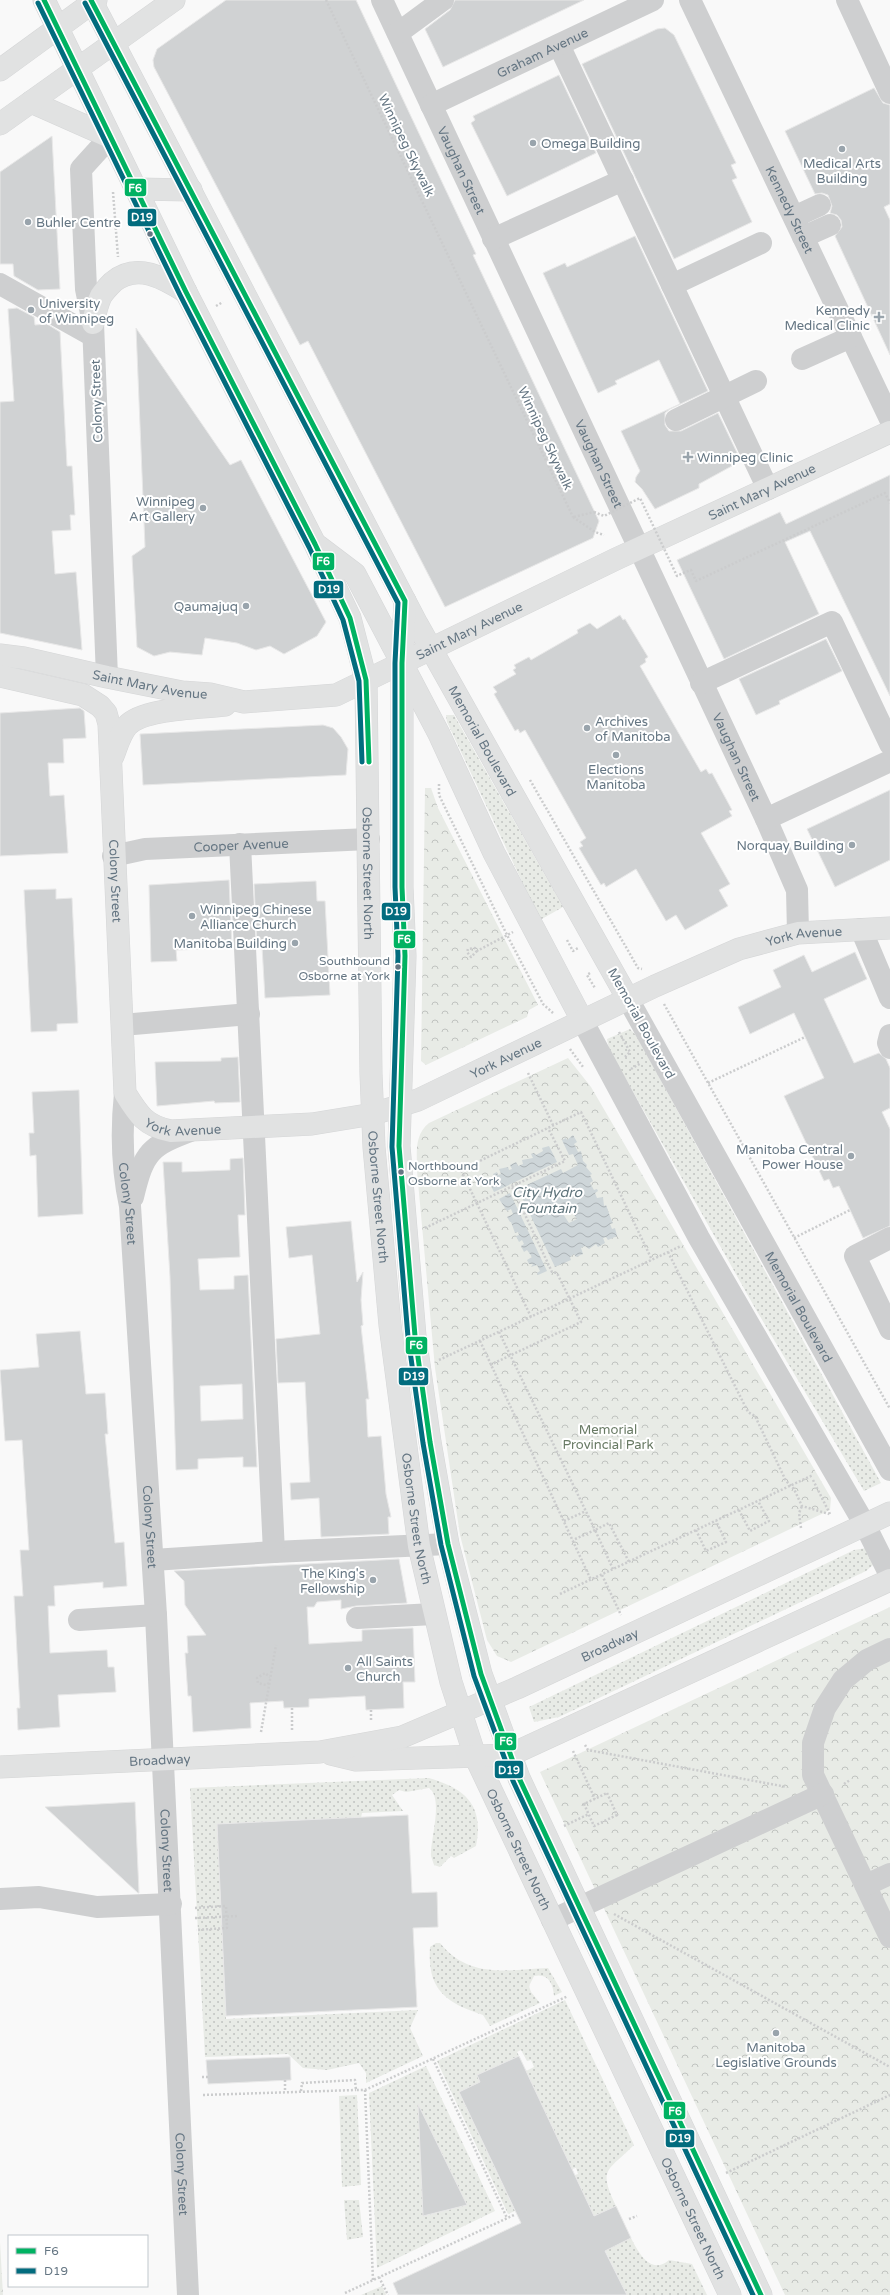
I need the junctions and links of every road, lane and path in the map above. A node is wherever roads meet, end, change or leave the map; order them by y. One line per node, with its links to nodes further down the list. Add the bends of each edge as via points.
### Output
1 (44, 0): 10 (main road)
2 (174, 0): 12 (main road)
3 (326, 0): 47 (path, Winnipeg Skywalk)
4 (382, 0): 11 (street, Vaughan Street)
5 (443, 0): 11 (street)
6 (653, 0): 13 (street, Graham Avenue)
7 (690, 0): 26 (street, Kennedy Street)
8 (847, 0): 16 (street)
9 (93, 1): 10 (main road); 12 (main road, Memorial Boulevard)
10 (57, 29): 14 (main road); 15 (main road)
11 (398, 33): 18 (street, Vaughan Street)
12 (113, 44): 15 (main road); 23 (main road, Memorial Boulevard)
13 (559, 45): 18 (street, Graham Avenue); 21 (street)
14 (0, 70)
15 (77, 70): 17 (main road); 20 (main road)
16 (890, 93)
17 (31, 102): 19 (main road); 20 (main road)
18 (431, 105): 29 (street, Vaughan Street)
19 (0, 124)
20 (110, 137): 22 (main road); 37 (street, Colony Street, via 81,169 86,289)
21 (623, 180): 29 (street); 33 (street)
22 (136, 189): 23 (main road); 34 (main road)
23 (190, 190): 51 (main road, Memorial Boulevard)
24 (113, 192): 31 (path, via 119,271)
25 (820, 205): 26 (street)
26 (794, 217): 28 (street, Kennedy Street)
27 (830, 225): 28 (street)
28 (804, 237): 38 (street, Kennedy Street)
29 (493, 239): 50 (street, Vaughan Street)
30 (761, 243): 33 (street)
31 (123, 276): 34 (main road, via 135,272 154,274); 37 (main road, via 102,295)
32 (0, 284): 37 (street)
33 (672, 285): 41 (street)
34 (186, 292): 49 (main road)
35 (223, 302): 36 (path)
36 (216, 306)
37 (93, 329): 56 (street, Colony Street)
38 (851, 337): 39 (street); 42 (street, Kennedy Street)
39 (802, 359)
40 (756, 381): 41 (street)
41 (725, 397): 43 (street); 45 (street)
42 (890, 419)
43 (676, 420)
44 (890, 432): 45 (main road, Saint Mary Avenue)
45 (768, 489): 50 (main road, Saint Mary Avenue)
46 (890, 503): 47 (path, bridge, via 885,493 696,581 691,570 677,576 640,498 604,516 594,512)
47 (573, 517): 48 (path)
48 (604, 535)
49 (315, 544): 54 (main road, via 355,574); 57 (main road, via 350,618)
50 (638, 548): 52 (main road, Saint Mary Avenue); 58 (street, Vaughan Street)
51 (405, 601): 52 (main road, Memorial Boulevard); 54 (main road, Osborne Street North)
52 (431, 649): 54 (main road, Saint Mary Avenue); 75 (main road, Memorial Boulevard)
53 (0, 655): 56 (main road, Saint Mary Avenue)
54 (402, 663): 57 (main road, Saint Mary Avenue); 69 (main road); 91 (main road, Osborne Street North, via 402,887 405,956)
55 (0, 676): 60 (main road, Saint Mary Avenue, via 83,695 95,700)
56 (107, 677): 59 (main road, Saint Mary Avenue)
57 (366, 680): 59 (main road, Saint Mary Avenue, via 336,695); 66 (main road, Osborne Street North)
58 (701, 683): 61 (street, via 832,622); 65 (street, Vaughan Street)
59 (244, 702): 62 (main road, Colony Street, via 155,714 134,720 122,734)
60 (106, 712): 62 (main road, Colony Street)
61 (890, 744)
62 (112, 760): 68 (main road, Colony Street)
63 (890, 761): 65 (street)
64 (527, 774): 74 (path)
65 (766, 819): 72 (street, Vaughan Street, via 797,890)
66 (369, 839): 67 (street, Cooper Avenue); 92 (main road, Osborne Street North)
67 (240, 844): 68 (street, Cooper Avenue, via 142,850); 78 (street)
68 (114, 856): 80 (main road, Colony Street)
69 (529, 923): 73 (path); 79 (main road)
70 (890, 928): 71 (main road, York Avenue)
71 (861, 929): 72 (main road, York Avenue); 76 (street)
72 (798, 933): 75 (main road, York Avenue, via 759,942 712,959)
73 (477, 951)
74 (638, 968)
75 (628, 998): 79 (main road, York Avenue); 118 (street, Memorial Boulevard)
76 (890, 998)
77 (667, 1010): 89 (path)
78 (249, 1014): 80 (street); 94 (street)
79 (582, 1020): 91 (main road, York Avenue); 102 (street)
80 (122, 1025): 90 (main road, Colony Street)
81 (619, 1032): 86 (path)
82 (890, 1035): 84 (street)
83 (805, 1037): 89 (path)
84 (890, 1048)
85 (636, 1050): 86 (path)
86 (630, 1052): 87 (path, via 624,1056 631,1069 643,1062)
87 (640, 1056)
88 (528, 1073): 93 (path)
89 (708, 1083): 103 (path)
90 (125, 1093): 96 (main road, York Avenue, via 150,1125 171,1131); 99 (street, Colony Street, via 122,1122)
91 (400, 1106): 92 (main road, York Avenue); 133 (main road, Osborne Street North, via 399,1146 416,1336 430,1442)
92 (373, 1114): 94 (main road, York Avenue, via 318,1123); 134 (main road, Osborne Street North, via 390,1325)
93 (553, 1126): 95 (path); 106 (path, via 581,1112)
94 (254, 1127): 96 (main road, York Avenue); 135 (street)
95 (548, 1128): 97 (path, via 565,1161); 98 (path, via 461,1170)
96 (194, 1130): 99 (street, via 167,1140 151,1151 141,1165)
97 (512, 1187): 98 (path); 108 (path, via 552,1272 557,1273)
98 (477, 1204): 101 (path); 109 (path)
99 (130, 1206): 136 (street, Colony Street)
100 (850, 1210): 103 (path)
101 (419, 1231)
102 (699, 1238): 105 (path); 117 (street)
103 (794, 1238): 116 (path)
104 (890, 1238): 107 (street, via 855,1256)
105 (668, 1252): 106 (path); 119 (path, via 748,1412 755,1416 786,1481)
106 (652, 1260): 108 (path)
107 (883, 1297): 110 (street)
108 (570, 1298): 109 (path); 113 (path, via 581,1322)
109 (530, 1317): 111 (path)
110 (890, 1329)
111 (499, 1332): 112 (path); 113 (path)
112 (480, 1341): 114 (path); 115 (path)
113 (510, 1356): 115 (path); 123 (path)
114 (432, 1363)
115 (490, 1365): 126 (path)
116 (890, 1409)
117 (831, 1466): 119 (path); 128 (street)
118 (890, 1470)
119 (791, 1486): 120 (path); 121 (path)
120 (758, 1501): 122 (path); 122 (path, via 769,1521 750,1531)
121 (802, 1506): 125 (path); 129 (path, via 799,1513)
122 (739, 1510): 127 (path)
123 (586, 1511): 126 (path); 130 (path)
124 (890, 1513): 128 (main road, Broadway)
125 (830, 1514)
126 (564, 1521): 132 (path)
127 (716, 1521): 131 (path); 131 (path, via 726,1542 706,1551)
128 (865, 1525): 140 (street); 153 (main road, Broadway)
129 (801, 1528)
130 (595, 1530): 132 (path); 137 (path, via 609,1523); 138 (path)
131 (696, 1530): 137 (path)
132 (573, 1540): 141 (path)
133 (448, 1544): 134 (street); 153 (main road, Osborne Street North)
134 (419, 1546): 135 (street); 144 (main road, Osborne Street North)
135 (274, 1552): 136 (street)
136 (153, 1560): 145 (street, Colony Street)
137 (629, 1562): 138 (path)
138 (613, 1569): 139 (path)
139 (602, 1575): 141 (path); 146 (path)
140 (890, 1575)
141 (591, 1580): 143 (path)
142 (890, 1580): 163 (main road, Broadway)
143 (560, 1594)
144 (434, 1614): 147 (street); 156 (main road, Osborne Street North)
145 (156, 1615): 148 (street); 165 (street, Colony Street)
146 (621, 1615)
147 (357, 1618)
148 (79, 1620)
149 (276, 1645): 151 (path)
150 (890, 1649): 171 (street, via 868,1660 843,1680 824,1708 813,1744 813,1775)
151 (270, 1678): 152 (path); 152 (path, via 265,1673 257,1678 261,1685)
152 (269, 1682): 159 (path)
153 (490, 1700): 156 (main road, Broadway); 163 (main road, Osborne Street North)
154 (292, 1708): 158 (path)
155 (371, 1710): 157 (path)
156 (460, 1713): 162 (main road, Broadway, via 402,1737); 164 (main road, Osborne Street North)
157 (372, 1726)
158 (292, 1730)
159 (261, 1732)
160 (585, 1745): 170 (path, via 588,1750)
161 (573, 1751): 172 (path)
162 (320, 1752): 164 (main road, Broadway, via 356,1760); 165 (main road, Broadway)
163 (510, 1755): 164 (main road, Broadway); 179 (main road, Osborne Street North, via 519,1778)
164 (475, 1756): 184 (main road, Osborne Street North)
165 (162, 1759): 167 (main road, Broadway); 178 (street, Colony Street)
166 (0, 1763): 167 (street)
167 (0, 1768)
168 (850, 1780): 169 (path)
169 (844, 1784)
170 (791, 1788)
171 (823, 1794): 176 (street); 179 (street)
172 (595, 1799): 173 (path, via 584,1804); 173 (path, via 607,1793 617,1815 594,1826)
173 (589, 1814): 174 (path)
174 (560, 1828)
175 (890, 1874): 176 (street)
176 (866, 1886): 186 (street)
177 (0, 1899): 178 (street, via 39,1897 97,1907)
178 (171, 1904): 207 (street, Colony Street)
179 (587, 1904): 184 (street); 189 (path, via 607,1911); 210 (main road, Osborne Street North)
180 (195, 1908): 181 (path, via 226,1906)
181 (227, 1916): 182 (path); 183 (path); 185 (path, via 227,1928)
182 (238, 1916)
183 (195, 1918)
184 (552, 1920): 209 (main road, Osborne Street North)
185 (196, 1930)
186 (890, 1937)
187 (569, 1995): 188 (path)
188 (433, 2059): 194 (path); 202 (path)
189 (890, 2067)
190 (208, 2076): 191 (path)
191 (202, 2077)
192 (285, 2080): 196 (path)
193 (356, 2090): 194 (path); 195 (path); 195 (path, via 355,2080 302,2083)
194 (365, 2090): 205 (path)
195 (301, 2091): 196 (path)
196 (286, 2092): 197 (path)
197 (203, 2095)
198 (890, 2095): 199 (path)
199 (722, 2175)
200 (514, 2215): 202 (path)
201 (637, 2216): 203 (path)
202 (507, 2218): 204 (path)
203 (629, 2219)
204 (379, 2277): 205 (path); 208 (path)
205 (372, 2280): 206 (path)
206 (345, 2293)
207 (188, 2295)
208 (388, 2295)
209 (730, 2295)
210 (761, 2295)

